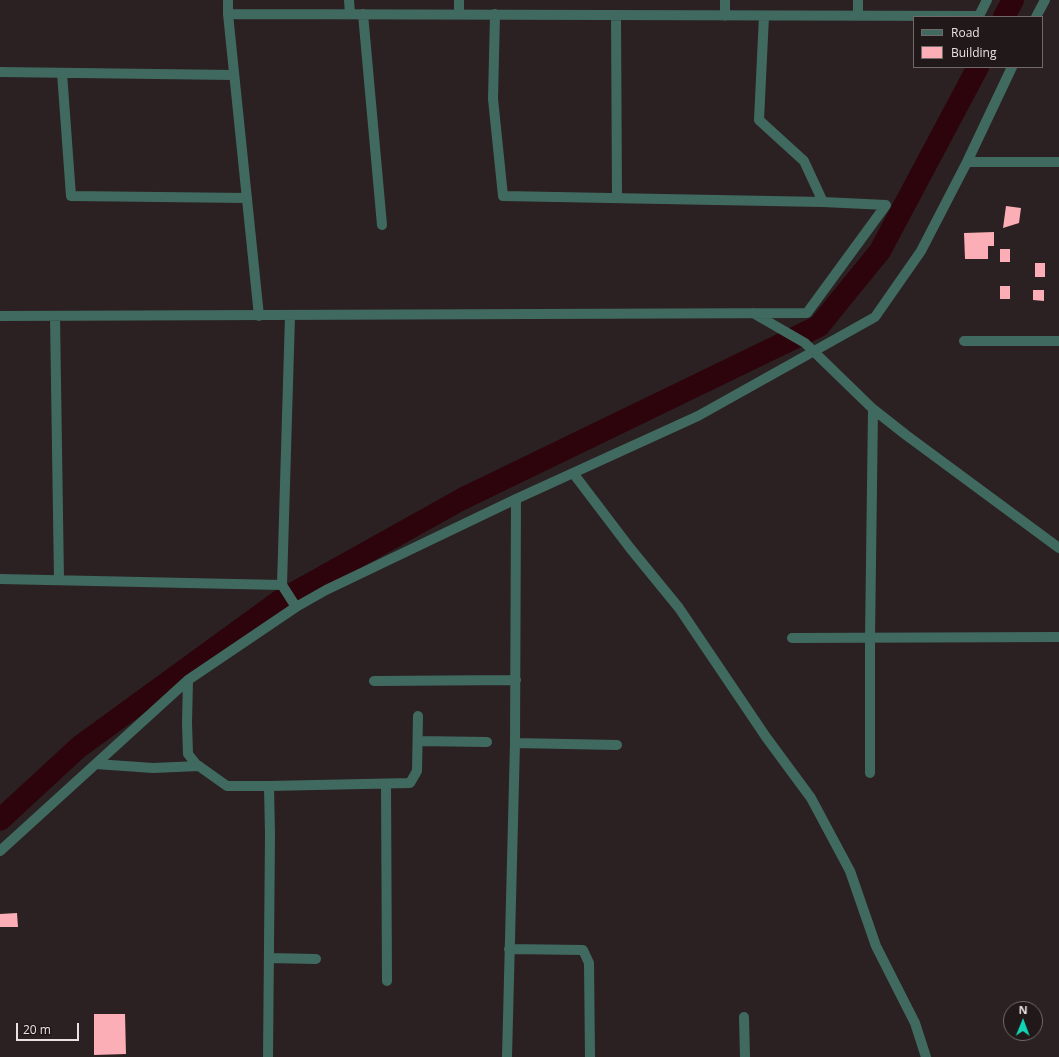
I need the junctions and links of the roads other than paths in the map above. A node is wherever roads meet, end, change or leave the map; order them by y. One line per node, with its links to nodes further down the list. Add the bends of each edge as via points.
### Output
1 (228, 0): 8 (street)
2 (349, 0): 9 (street)
3 (459, 0): 11 (street)
4 (724, 0): 14 (street)
5 (858, 0): 16 (street)
6 (987, 0): 16 (street, via 979,16)
7 (1044, 0): 17 (street)
8 (228, 14): 9 (street); 21 (street)
9 (350, 14): 10 (street)
10 (363, 14): 11 (street); 27 (street)
11 (459, 14): 12 (street)
12 (495, 14): 13 (street); 25 (street, via 493,98 503,196)
13 (616, 15): 14 (street); 25 (street)
14 (725, 16): 15 (street)
15 (764, 16): 16 (street); 26 (street, via 759,120 804,161)
16 (858, 16)
17 (1036, 16)
18 (1012, 68): 22 (street)
19 (0, 72): 20 (street)
20 (62, 73): 21 (street); 24 (street, via 71,196)
21 (234, 75): 24 (street)
22 (967, 162): 23 (street); 35 (street, via 921,251 874,318)
23 (1059, 162)
24 (247, 198): 31 (street)
25 (617, 198): 26 (street)
26 (823, 202): 28 (street, via 886,205 808,313)
27 (382, 225)
28 (751, 312): 32 (street); 35 (street, via 805,343)
29 (0, 316): 30 (street)
30 (55, 316): 31 (street); 41 (street)
31 (259, 316): 32 (street)
32 (290, 316): 42 (street)
33 (1059, 340): 34 (street)
34 (964, 341)
35 (813, 352): 36 (street); 37 (street, via 698,416)
36 (873, 409): 39 (street); 46 (street)
37 (573, 473): 38 (street); 70 (street, via 678,608 811,798 850,871 876,946 915,1023)
38 (516, 499): 43 (street, via 326,590); 48 (street)
39 (1059, 548)
40 (0, 579): 41 (street)
41 (59, 580): 42 (street)
42 (284, 587): 43 (street)
43 (296, 607): 47 (street)
44 (1059, 637): 46 (street)
45 (792, 638): 46 (street)
46 (870, 638): 57 (street)
47 (188, 680): 55 (street); 56 (street, via 188,754)
48 (516, 680): 49 (street); 53 (street)
49 (374, 681)
50 (418, 716): 51 (street)
51 (418, 741): 52 (street); 58 (street, via 417,771 410,783)
52 (487, 742)
53 (515, 743): 54 (street); 61 (street)
54 (617, 745)
55 (96, 764): 56 (street, via 153,768); 60 (street)
56 (199, 766): 59 (street, via 227,786)
57 (870, 773)
58 (386, 784): 59 (street); 64 (street)
59 (269, 786): 62 (street)
60 (0, 851)
61 (509, 949): 67 (street); 68 (street, via 583,950 589,963)
62 (269, 958): 63 (street); 66 (street)
63 (316, 959)
64 (387, 981)
65 (744, 1017): 69 (street)
66 (268, 1057)
67 (507, 1057)
68 (590, 1057)
69 (745, 1057)
70 (926, 1057)

